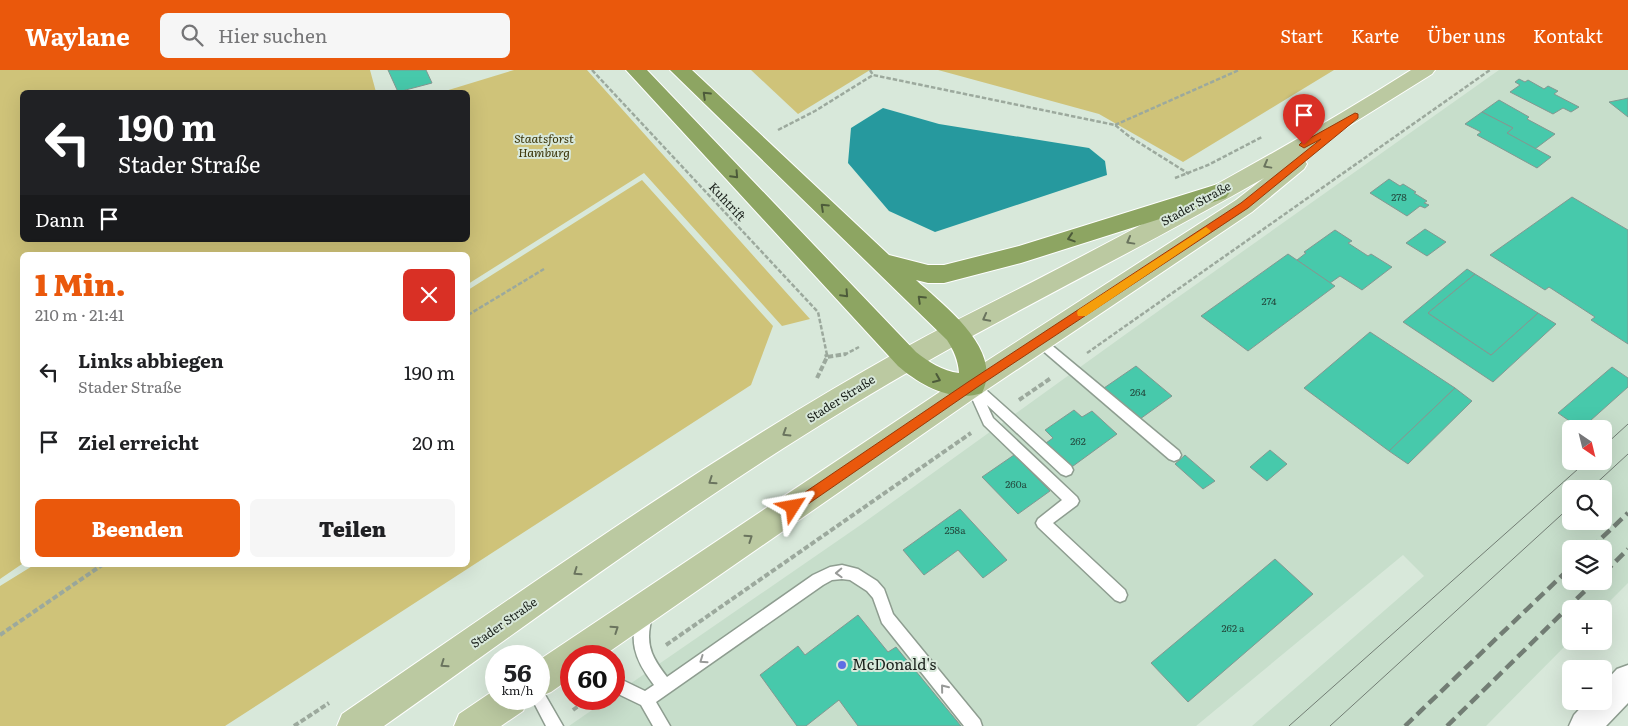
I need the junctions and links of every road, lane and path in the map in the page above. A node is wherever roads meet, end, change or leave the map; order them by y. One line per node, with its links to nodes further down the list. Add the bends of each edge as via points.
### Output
1 (592, 70): 19 (path, Kuhtrift, via 818,312)
2 (636, 70): 20 (highway, one-way to 20)
3 (680, 70): 11 (highway, one-way to 3)
4 (870, 70): 7 (path)
5 (1239, 70): 9 (path)
6 (1425, 70): 8 (main road, Stader Straße)
7 (873, 75): 9 (path); 11 (path, via 815,111)
8 (1355, 116): 13 (main road, Stader Straße, one-way to 13); 18 (main road, Stader Straße, via 1244,206)
9 (1115, 125): 13 (path)
10 (1268, 134): 12 (path, via 1208,165)
11 (755, 142): 14 (highway, one-way to 11)
12 (1172, 179)
13 (1218, 192): 14 (highway, one-way to 14, via 1021,254 944,274 928,274); 17 (main road, Stader Straße, one-way to 17)
14 (883, 262): 17 (highway, one-way to 14)
15 (544, 269): 16 (path)
16 (470, 314)
17 (956, 333): 20 (main road, Stader Straße); 21 (highway, via 972,360)
18 (1039, 341): 21 (main road, Stader Straße); 22 (lane)
19 (827, 357)
20 (907, 359): 21 (highway, one-way to 21, via 941,381); 34 (main road, Stader Straße, one-way to 34, via 753,454)
21 (972, 385): 23 (lane); 25 (lane, via 988,421 1072,500 1044,523); 26 (main road, Stader Straße, one-way to 21)
22 (1174, 455)
23 (1066, 470)
24 (99, 567): 27 (path)
25 (1120, 596)
26 (647, 607): 28 (main road, Stader Straße, one-way to 26); 30 (lane, via 640,647 645,660)
27 (0, 635)
28 (557, 673): 36 (lane)
29 (1628, 680): 39 (street)
30 (665, 687): 32 (lane); 38 (lane, one-way to 30, via 887,618 879,594 864,580 842,572 818,580)
31 (625, 690): 32 (lane)
32 (646, 700): 37 (lane)
33 (495, 710): 35 (main road)
34 (354, 726)
35 (471, 726)
36 (555, 726)
37 (662, 726)
38 (974, 726)
39 (1584, 726)

